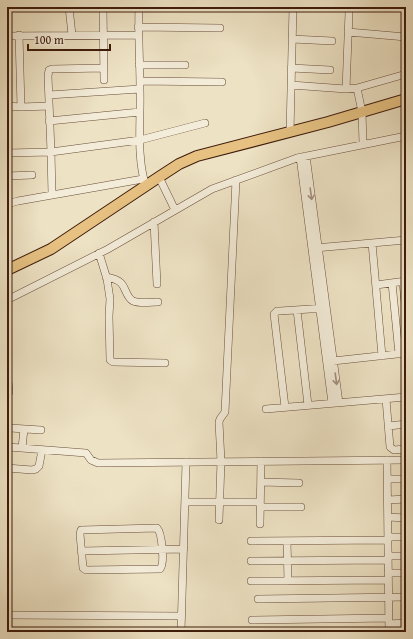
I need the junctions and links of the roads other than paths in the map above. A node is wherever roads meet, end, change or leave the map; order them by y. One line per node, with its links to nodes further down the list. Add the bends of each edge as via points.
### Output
1 (69, 7): 11 (street)
2 (103, 7): 9 (street)
3 (139, 7): 6 (street)
4 (293, 7): 15 (street)
5 (348, 7): 8 (street)
6 (138, 27): 7 (street); 12 (street)
7 (220, 28)
8 (348, 32): 14 (street); 29 (street)
9 (103, 34): 11 (street); 12 (street); 19 (street)
10 (19, 35): 11 (street); 13 (street); 33 (street)
11 (72, 35)
12 (138, 35): 17 (street)
13 (7, 36)
14 (406, 37)
15 (292, 39): 16 (street); 20 (street)
16 (332, 40)
17 (139, 65): 18 (street); 24 (street)
18 (185, 65)
19 (104, 68): 23 (street); 30 (street, via 51,69 48,76)
20 (291, 68): 21 (street); 26 (street)
21 (330, 70)
22 (406, 74): 27 (street)
23 (104, 80)
24 (140, 80): 25 (street); 28 (street)
25 (222, 82)
26 (291, 85): 29 (street); 39 (street)
27 (357, 88): 29 (street); 36 (street)
28 (140, 89): 30 (street); 35 (street)
29 (346, 89)
30 (49, 95): 34 (street)
31 (406, 99): 36 (highway)
32 (7, 106): 33 (street)
33 (20, 106): 34 (street)
34 (49, 106): 37 (street)
35 (140, 112): 37 (street); 41 (street)
36 (362, 112): 39 (highway); 42 (street)
37 (49, 122): 43 (street)
38 (205, 123): 41 (street)
39 (290, 132): 48 (highway, via 197,156)
40 (406, 136): 42 (street)
41 (140, 140): 43 (street); 50 (street)
42 (363, 144): 45 (street)
43 (51, 152): 44 (street); 51 (street)
44 (7, 153)
45 (303, 156): 49 (street); 57 (street)
46 (32, 175): 47 (street)
47 (7, 176)
48 (159, 177): 50 (highway); 53 (street)
49 (236, 180): 53 (street); 93 (street, via 225,412 219,422)
50 (144, 183): 51 (street); 59 (highway, via 51,249)
51 (52, 195): 52 (street)
52 (7, 204)
53 (175, 210): 54 (street)
54 (154, 222): 58 (street); 63 (street)
55 (406, 240): 56 (street)
56 (372, 243): 57 (street); 64 (street)
57 (315, 248): 67 (street)
58 (99, 253): 60 (street); 65 (street)
59 (7, 270)
60 (106, 277): 66 (street, via 121,283 133,301); 73 (street, via 110,299 110,360 128,363)
61 (404, 282): 62 (street); 69 (street)
62 (392, 283): 64 (street); 70 (street)
63 (157, 284)
64 (376, 285): 71 (street)
65 (7, 300)
66 (158, 302)
67 (323, 309): 68 (street); 72 (street); 78 (street)
68 (297, 310): 79 (street); 80 (street, via 277,311 274,314)
69 (406, 314)
70 (403, 353): 71 (street)
71 (382, 356): 72 (street)
72 (334, 361): 78 (street, one-way to 78)
73 (165, 362)
74 (7, 370): 75 (street)
75 (9, 392)
76 (406, 397): 77 (street)
77 (386, 399): 78 (street); 83 (street)
78 (336, 403): 79 (street)
79 (308, 405): 80 (street)
80 (285, 407): 81 (street)
81 (266, 409)
82 (406, 424): 83 (street)
83 (389, 426): 89 (street, via 391,448)
84 (10, 428): 85 (street)
85 (24, 429): 86 (street); 88 (street)
86 (41, 430)
87 (8, 447): 88 (street)
88 (22, 448): 90 (street)
89 (406, 449)
90 (42, 450): 95 (street, via 86,453 91,460 98,463); 96 (street, via 36,469)
91 (388, 460): 92 (street); 94 (street); 97 (street)
92 (406, 460)
93 (221, 461): 94 (street); 95 (street); 104 (street)
94 (261, 461): 99 (street)
95 (186, 462): 103 (street)
96 (7, 468)
97 (388, 479): 98 (street); 102 (street)
98 (406, 479)
99 (261, 482): 100 (street); 105 (street)
100 (299, 483)
101 (406, 499): 102 (street)
102 (388, 500): 107 (street)
103 (185, 502): 104 (street); 115 (street)
104 (220, 502): 105 (street); 109 (street)
105 (260, 504): 106 (street); 110 (street)
106 (301, 507)
107 (388, 518): 108 (street); 112 (street)
108 (406, 518)
109 (219, 520)
110 (260, 524)
111 (406, 537): 112 (street)
112 (388, 538): 114 (street); 119 (street)
113 (251, 541): 114 (street)
114 (287, 541): 120 (street)
115 (184, 549): 116 (street); 130 (street)
116 (162, 550): 117 (street); 117 (street, via 161,568 139,570 86,570 83,568); 117 (street, via 160,531 157,528 83,529 80,534)
117 (81, 551)
118 (406, 556): 119 (street)
119 (388, 558): 120 (street); 123 (street)
120 (288, 560): 121 (street); 125 (street)
121 (251, 561)
122 (406, 573): 123 (street)
123 (388, 577): 125 (street); 126 (street)
124 (251, 581): 125 (street)
125 (288, 581)
126 (388, 597): 127 (street); 128 (street); 132 (street)
127 (406, 597)
128 (258, 599)
129 (7, 615): 130 (street)
130 (182, 616): 134 (street)
131 (252, 620): 132 (street)
132 (389, 621): 133 (street); 135 (street)
133 (406, 623)
134 (182, 632)
135 (389, 632)

